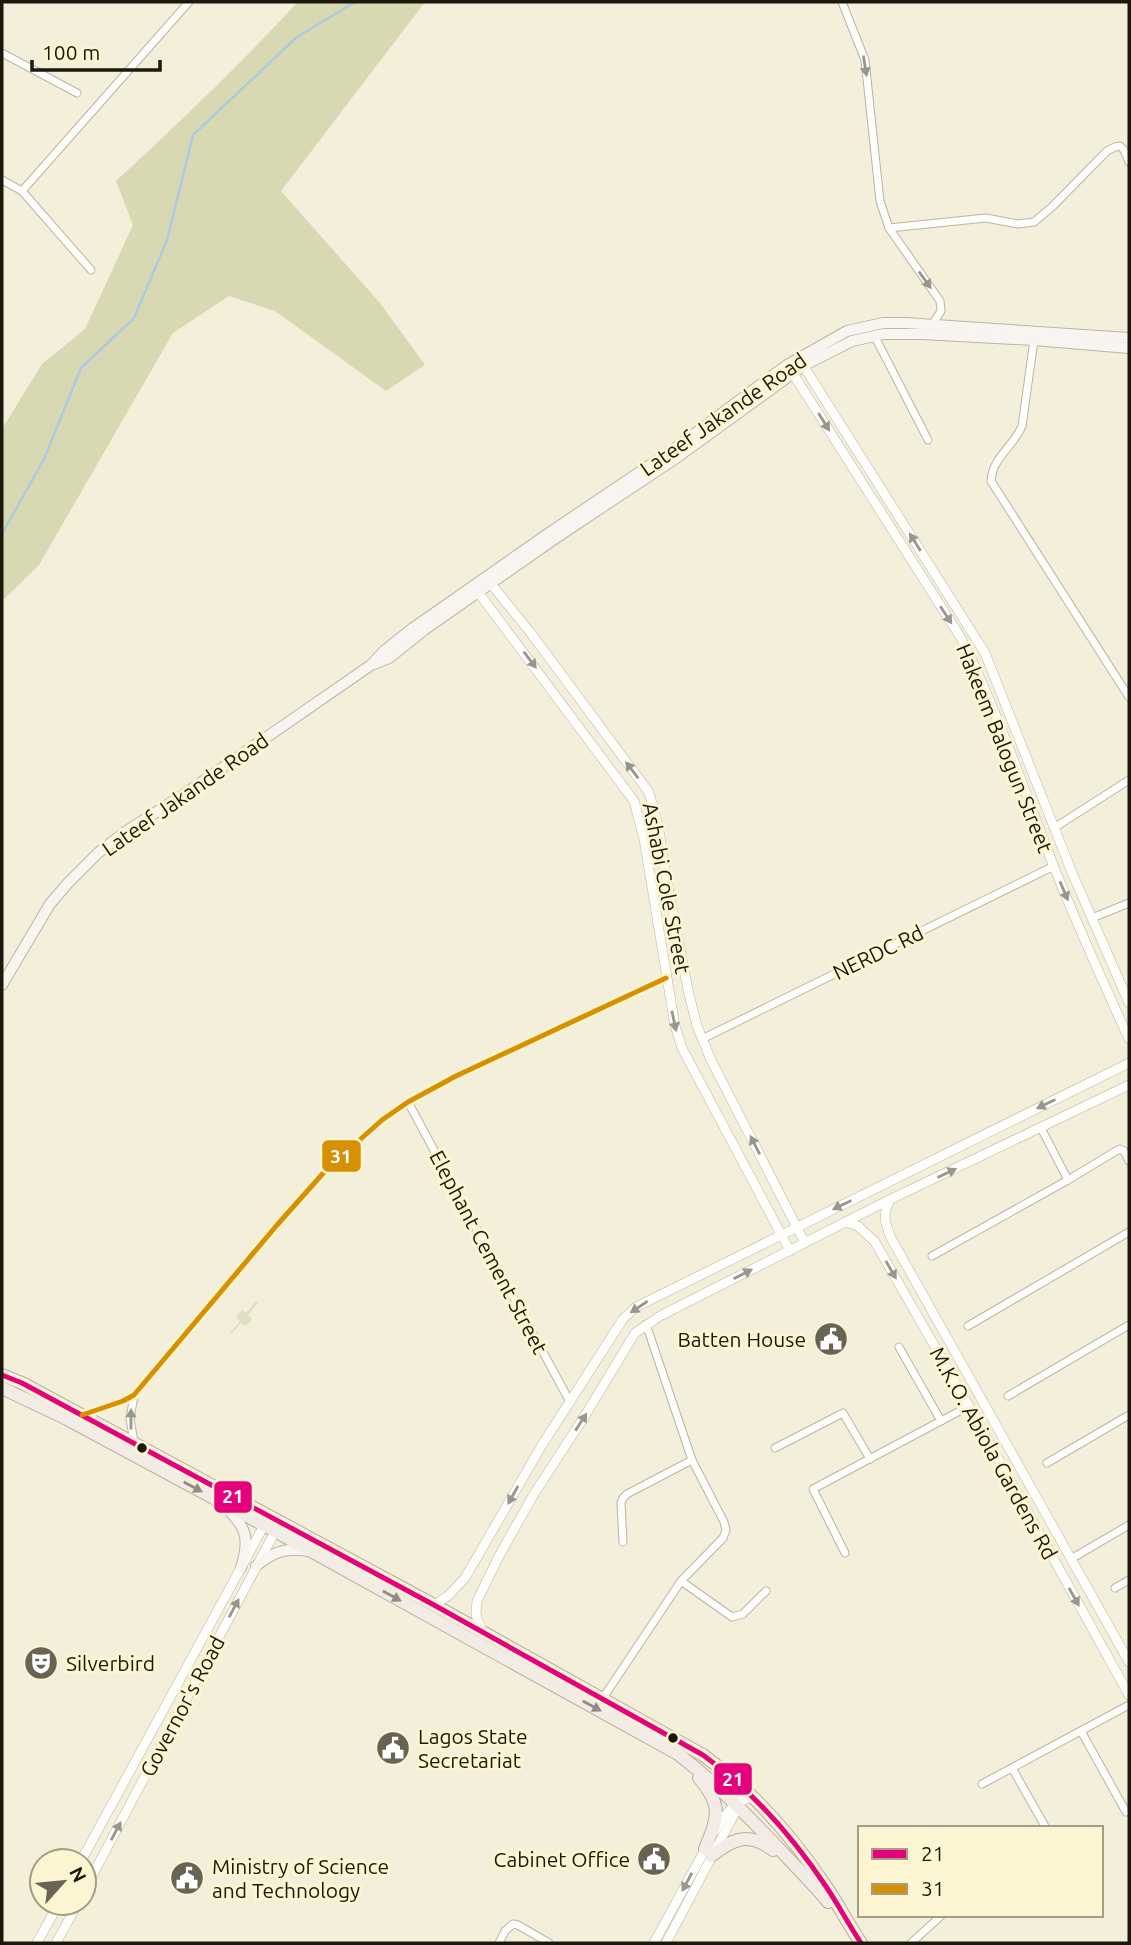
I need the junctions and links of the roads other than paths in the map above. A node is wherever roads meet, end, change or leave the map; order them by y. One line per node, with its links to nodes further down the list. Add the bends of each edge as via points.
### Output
1 (189, 2): 7 (street)
2 (842, 2): 8 (street, one-way to 8, via 865,60 880,201)
3 (2, 53): 4 (street)
4 (77, 93)
5 (1129, 162): 8 (street, via 1120,146 1107,151 1052,207 1027,224 986,218)
6 (2, 180): 7 (street)
7 (22, 191): 9 (street)
8 (889, 228): 10 (street, one-way to 10, via 940,301 941,311)
9 (91, 270)
10 (931, 325): 12 (main road, Lateef Jakande Road); 15 (main road, Lateef Jakande Road, via 883,323 847,331)
11 (874, 335): 13 (main road, Lateef Jakande Road); 15 (main road, Lateef Jakande Road); 17 (street)
12 (1129, 338)
13 (1034, 340): 14 (main road, Lateef Jakande Road); 24 (street, via 1022,426 995,463 991,481)
14 (1129, 348)
15 (801, 362): 16 (main road, Lateef Jakande Road); 18 (street, Hakeem Balogun Street)
16 (790, 369): 19 (street, Hakeem Balogun Street, one-way to 19); 20 (main road, Lateef Jakande Road, via 549,533)
17 (928, 440)
18 (876, 481): 19 (street); 25 (street, Hakeem Balogun Street, one-way to 18, via 985,653)
19 (865, 488): 26 (street, Hakeem Balogun Street, one-way to 26, via 961,638)
20 (489, 581): 21 (main road, Lateef Jakande Road); 22 (street, Ashabi Cole Street)
21 (476, 590): 23 (street, Ashabi Cole Street); 33 (main road, Lateef Jakande Road, via 99,853 50,904)
22 (524, 625): 23 (street); 35 (street, Ashabi Cole Street, one-way to 22, via 648,791)
23 (511, 635): 32 (street, Ashabi Cole Street, one-way to 32, via 634,801)
24 (1129, 697)
25 (1026, 755): 26 (street); 28 (street, Hakeem Balogun Street)
26 (1013, 760): 29 (street, Hakeem Balogun Street)
27 (1129, 780): 28 (street, Hakeem Balogun Street)
28 (1054, 828): 31 (street, Hakeem Balogun Street)
29 (1054, 866): 35 (street, NERDC Rd); 36 (street, Hakeem Balogun Street, one-way to 36)
30 (1129, 903): 31 (street)
31 (1092, 918): 34 (street, Hakeem Balogun Street)
32 (666, 978): 40 (street); 46 (street, Ashabi Cole Street, one-way to 46, via 682,1048)
33 (2, 985)
34 (1129, 1003)
35 (702, 1038): 44 (street, Ashabi Cole Street, one-way to 35)
36 (1129, 1039)
37 (1129, 1063): 39 (street)
38 (1129, 1085): 41 (street)
39 (1082, 1086): 41 (street); 49 (street, one-way to 49)
40 (408, 1102): 61 (street, via 326,1170); 63 (street, Elephant Cement Street)
41 (1091, 1103): 42 (street)
42 (1041, 1128): 45 (street); 47 (street, one-way to 42)
43 (1129, 1161): 45 (street, via 1120,1149)
44 (771, 1176): 46 (street); 49 (street, Ashabi Cole Street)
45 (1068, 1180): 54 (street)
46 (755, 1184): 51 (street, Ashabi Cole Street)
47 (891, 1199): 48 (street); 73 (street, M.K.O. Abiola Gardens Rd, via 884,1220 891,1238)
48 (846, 1222): 52 (street); 64 (street, M.K.O. Abiola Gardens Rd, one-way to 64, via 858,1226 875,1242)
49 (797, 1227): 51 (street); 52 (street, Ashabi Cole Street)
50 (1129, 1232): 57 (street)
51 (782, 1235): 53 (street, Ashabi Cole Street); 63 (street, one-way to 63, via 636,1307)
52 (806, 1243): 53 (street)
53 (790, 1251): 55 (street, one-way to 53)
54 (932, 1256)
55 (646, 1324): 71 (street); 82 (street, one-way to 55, via 621,1355)
56 (1129, 1325): 62 (street)
57 (968, 1326)
58 (899, 1347): 67 (street)
59 (2, 1375): 65 (main road)
60 (2, 1388): 75 (main road, one-way to 75)
61 (134, 1395): 65 (street); 68 (street, one-way to 61, via 130,1419)
62 (1008, 1396)
63 (570, 1402): 79 (street, one-way to 79)
64 (968, 1406): 67 (street); 74 (street, M.K.O. Abiola Gardens Rd)
65 (82, 1415): 68 (main road)
66 (1129, 1415): 72 (street)
67 (941, 1421): 70 (street)
68 (134, 1444): 76 (main road)
69 (775, 1448): 70 (street, via 843,1413)
70 (870, 1459): 81 (street, via 813,1489)
71 (692, 1461): 78 (street, via 623,1498); 87 (street, via 726,1530)
72 (1047, 1463)
73 (1031, 1489): 74 (street); 83 (street, M.K.O. Abiola Gardens Rd)
74 (1018, 1496): 93 (street, M.K.O. Abiola Gardens Rd, one-way to 93)
75 (220, 1503): 76 (main road); 85 (main road, via 245,1531)
76 (272, 1523): 80 (main road); 84 (street, Governor's Road); 85 (street, Governor's Road); 90 (main road)
77 (1129, 1525): 83 (street)
78 (623, 1542)
79 (484, 1548): 82 (street); 90 (street, via 456,1589)
80 (311, 1552): 84 (main road, via 281,1551); 97 (main road, one-way to 97)
81 (845, 1553)
82 (499, 1556): 91 (street, via 477,1601)
83 (1071, 1559): 92 (street, M.K.O. Abiola Gardens Rd)
84 (256, 1566): 107 (street, Governor's Road, one-way to 84)
85 (241, 1568): 105 (street, Governor's Road)
86 (1129, 1580): 88 (street)
87 (681, 1581): 89 (street, via 732,1617 743,1614); 94 (street)
88 (1115, 1587)
89 (766, 1591)
90 (434, 1605): 91 (main road)
91 (483, 1632): 94 (main road)
92 (1129, 1661)
93 (1129, 1695)
94 (603, 1698): 99 (main road)
95 (1129, 1705): 96 (street)
96 (1081, 1731): 98 (street); 103 (street)
97 (678, 1754): 102 (main road); 106 (main road, via 714,1799 716,1822)
98 (1012, 1768): 100 (street); 104 (street)
99 (726, 1772): 101 (main road); 102 (street)
100 (982, 1784)
101 (753, 1797): 102 (street); 112 (main road, via 796,1844)
102 (737, 1805): 106 (street, via 734,1817); 108 (main road)
103 (1126, 1812)
104 (1045, 1826)
105 (89, 1847)
106 (708, 1853): 108 (main road, via 751,1838 762,1841); 117 (street, one-way to 117); 118 (street)
107 (98, 1865)
108 (804, 1876): 112 (main road)
109 (51, 1917): 113 (street)
110 (70, 1917): 114 (street)
111 (940, 1917): 119 (street)
112 (858, 1939)
113 (37, 1943)
114 (56, 1943)
115 (499, 1943): 116 (street, via 505,1931 518,1924)
116 (549, 1943)
117 (654, 1943)
118 (666, 1943)
119 (911, 1943)

